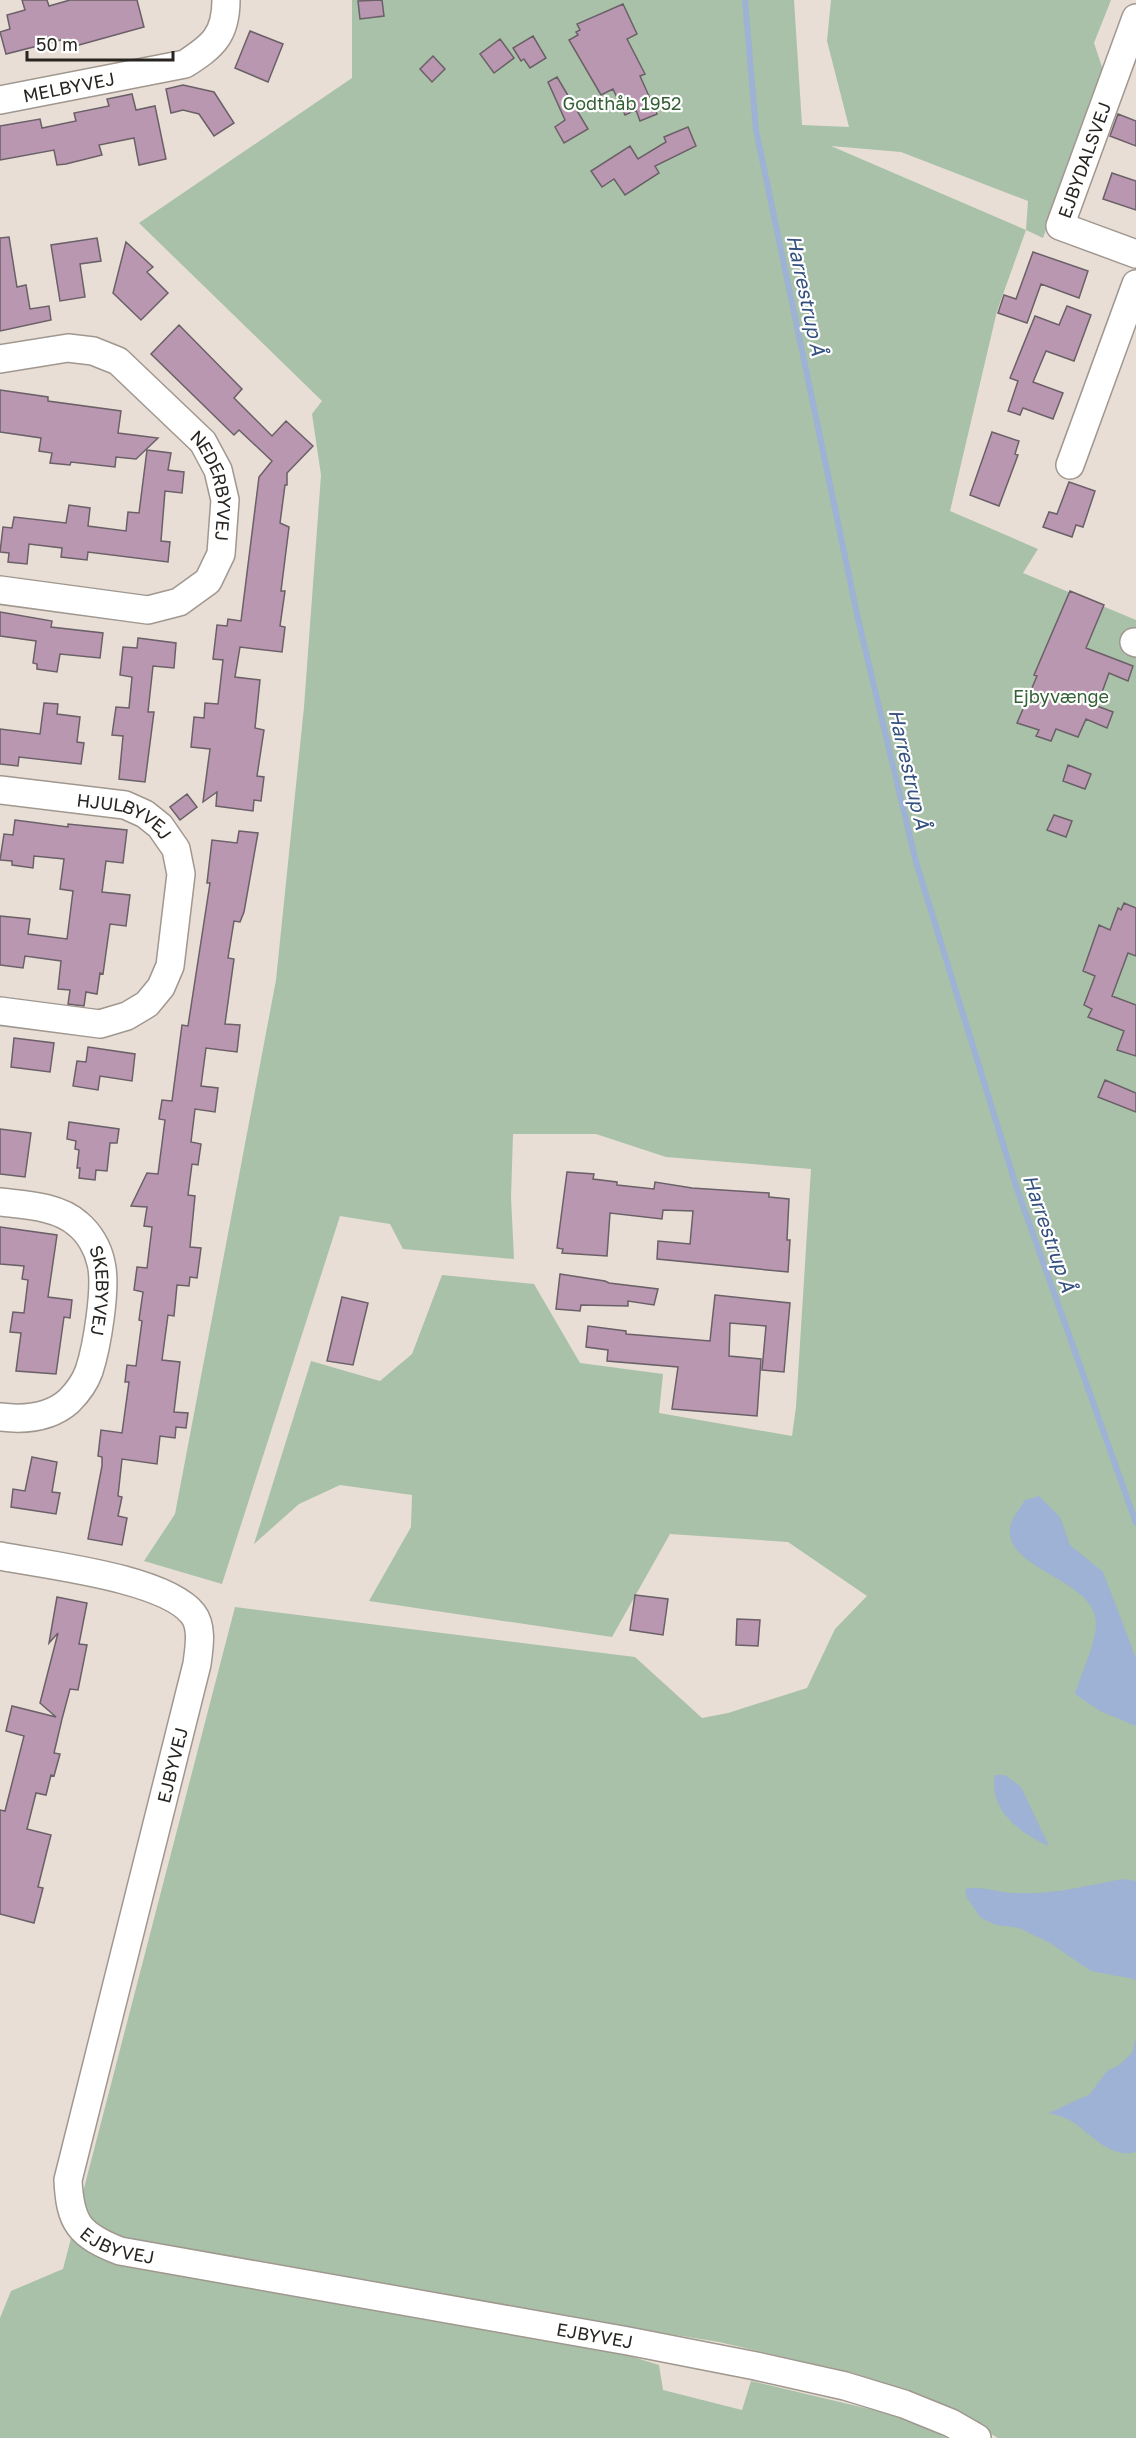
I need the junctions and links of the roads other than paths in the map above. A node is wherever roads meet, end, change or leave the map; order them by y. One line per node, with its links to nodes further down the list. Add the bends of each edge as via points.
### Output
1 (225, 0): 3 (street, MELBYVEJ, via 220,34 207,50 185,63)
2 (1136, 18): 4 (street, EJBYDALSVEJ, via 1060,226)
3 (0, 100)
4 (1136, 254)
5 (1136, 284): 7 (street)
6 (0, 359): 8 (street, NEDERBYVEJ, via 68,348 93,351 118,361 203,442 218,470 225,501 221,554 208,581 179,602 148,610)
7 (1070, 465)
8 (0, 590)
9 (0, 790): 10 (street, HJULBYVEJ, via 125,805 145,814 160,826 176,849 181,874 170,966 161,987 147,1004 127,1016 100,1024)
10 (0, 1011)
11 (0, 1202): 12 (street, SKEBYVEJ, via 42,1208 77,1223 98,1252 103,1280 94,1350 79,1389 69,1401 39,1417)
12 (0, 1417)
13 (0, 1556): 14 (street, EJBYVEJ, via 136,1582 173,1597 194,1615 200,1635 197,1664 68,2180 69,2207 80,2230 120,2251 628,2341 845,2386 904,2404)
14 (977, 2438)

